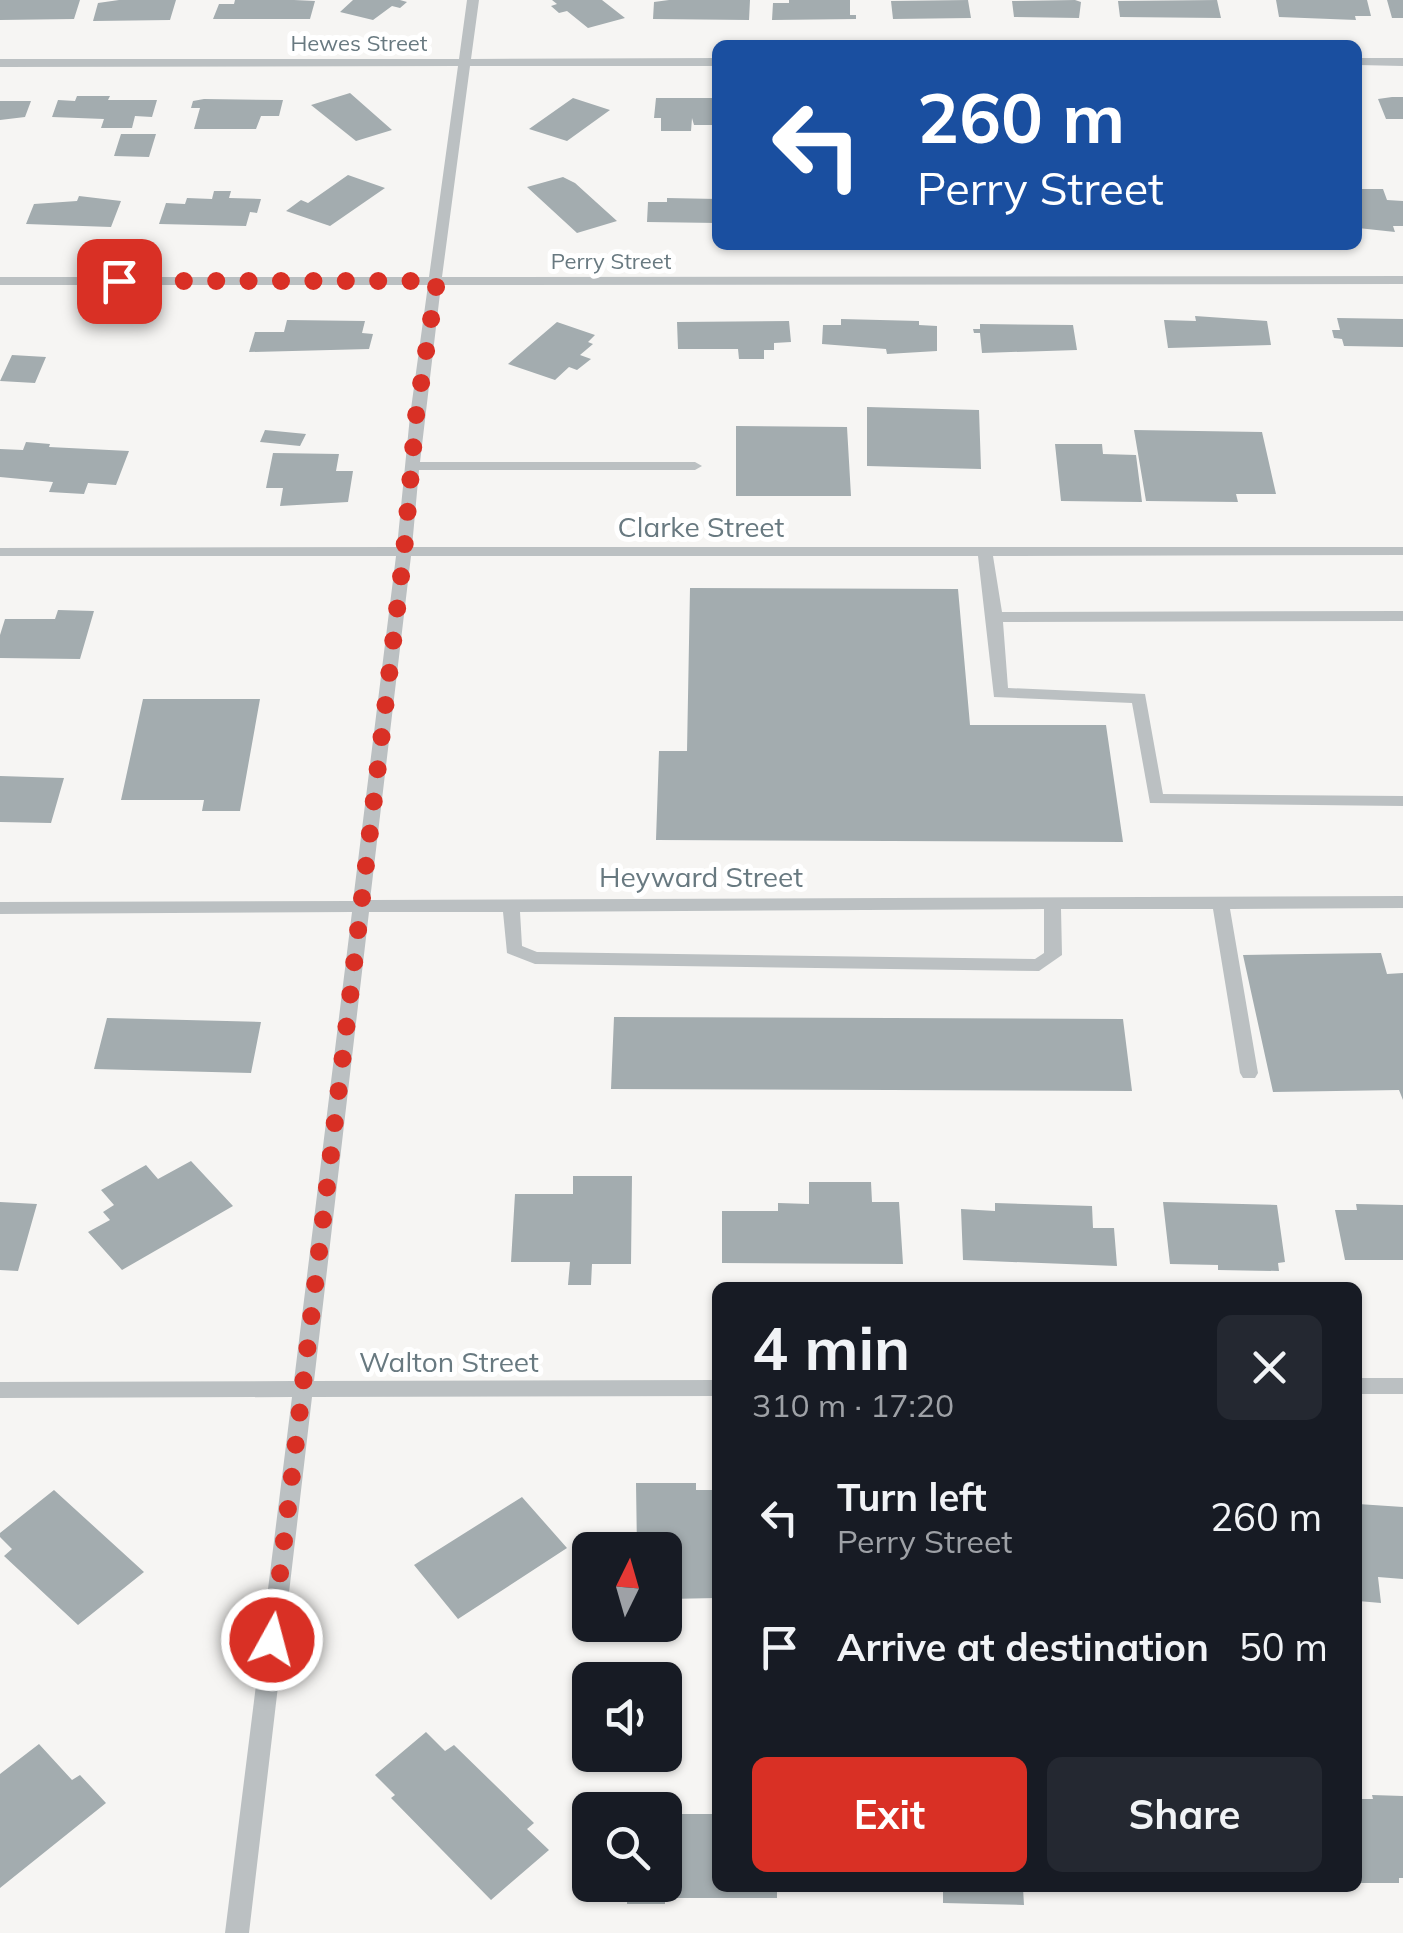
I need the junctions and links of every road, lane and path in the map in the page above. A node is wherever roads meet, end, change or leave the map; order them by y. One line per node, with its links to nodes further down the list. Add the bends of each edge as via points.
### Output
1 (473, 0): 2 (street)
2 (464, 62): 3 (street, Hewes Street); 6 (street, Hewes Street); 9 (street)
3 (712, 62)
4 (1362, 62): 5 (street)
5 (1403, 62)
6 (0, 63)
7 (1403, 280): 9 (street, Perry Street)
8 (0, 281): 9 (street, Perry Street)
9 (437, 281): 10 (street)
10 (412, 466): 11 (street); 15 (street)
11 (695, 466)
12 (985, 551): 13 (street, Clarke Street); 15 (street, Clarke Street); 17 (street)
13 (1403, 551)
14 (0, 552): 15 (street, Clarke Street)
15 (404, 552): 22 (street)
16 (1403, 616): 17 (street)
17 (995, 617): 18 (street, via 1000,693 1138,698 1156,799)
18 (1403, 801)
19 (1221, 902): 20 (street, Heyward Street); 21 (street, Heyward Street); 25 (street)
20 (1403, 902)
21 (1052, 903): 23 (street, Heyward Street); 23 (street, via 1053,955 1039,965 535,958 513,949)
22 (360, 905): 23 (street, Heyward Street); 24 (street, Heyward Street); 30 (street)
23 (511, 905)
24 (0, 908)
25 (1249, 1074)
26 (1362, 1386): 27 (street)
27 (1403, 1386)
28 (712, 1388): 30 (street, Walton Street)
29 (0, 1390): 30 (street, Walton Street)
30 (304, 1390): 31 (street)
31 (237, 1933)

